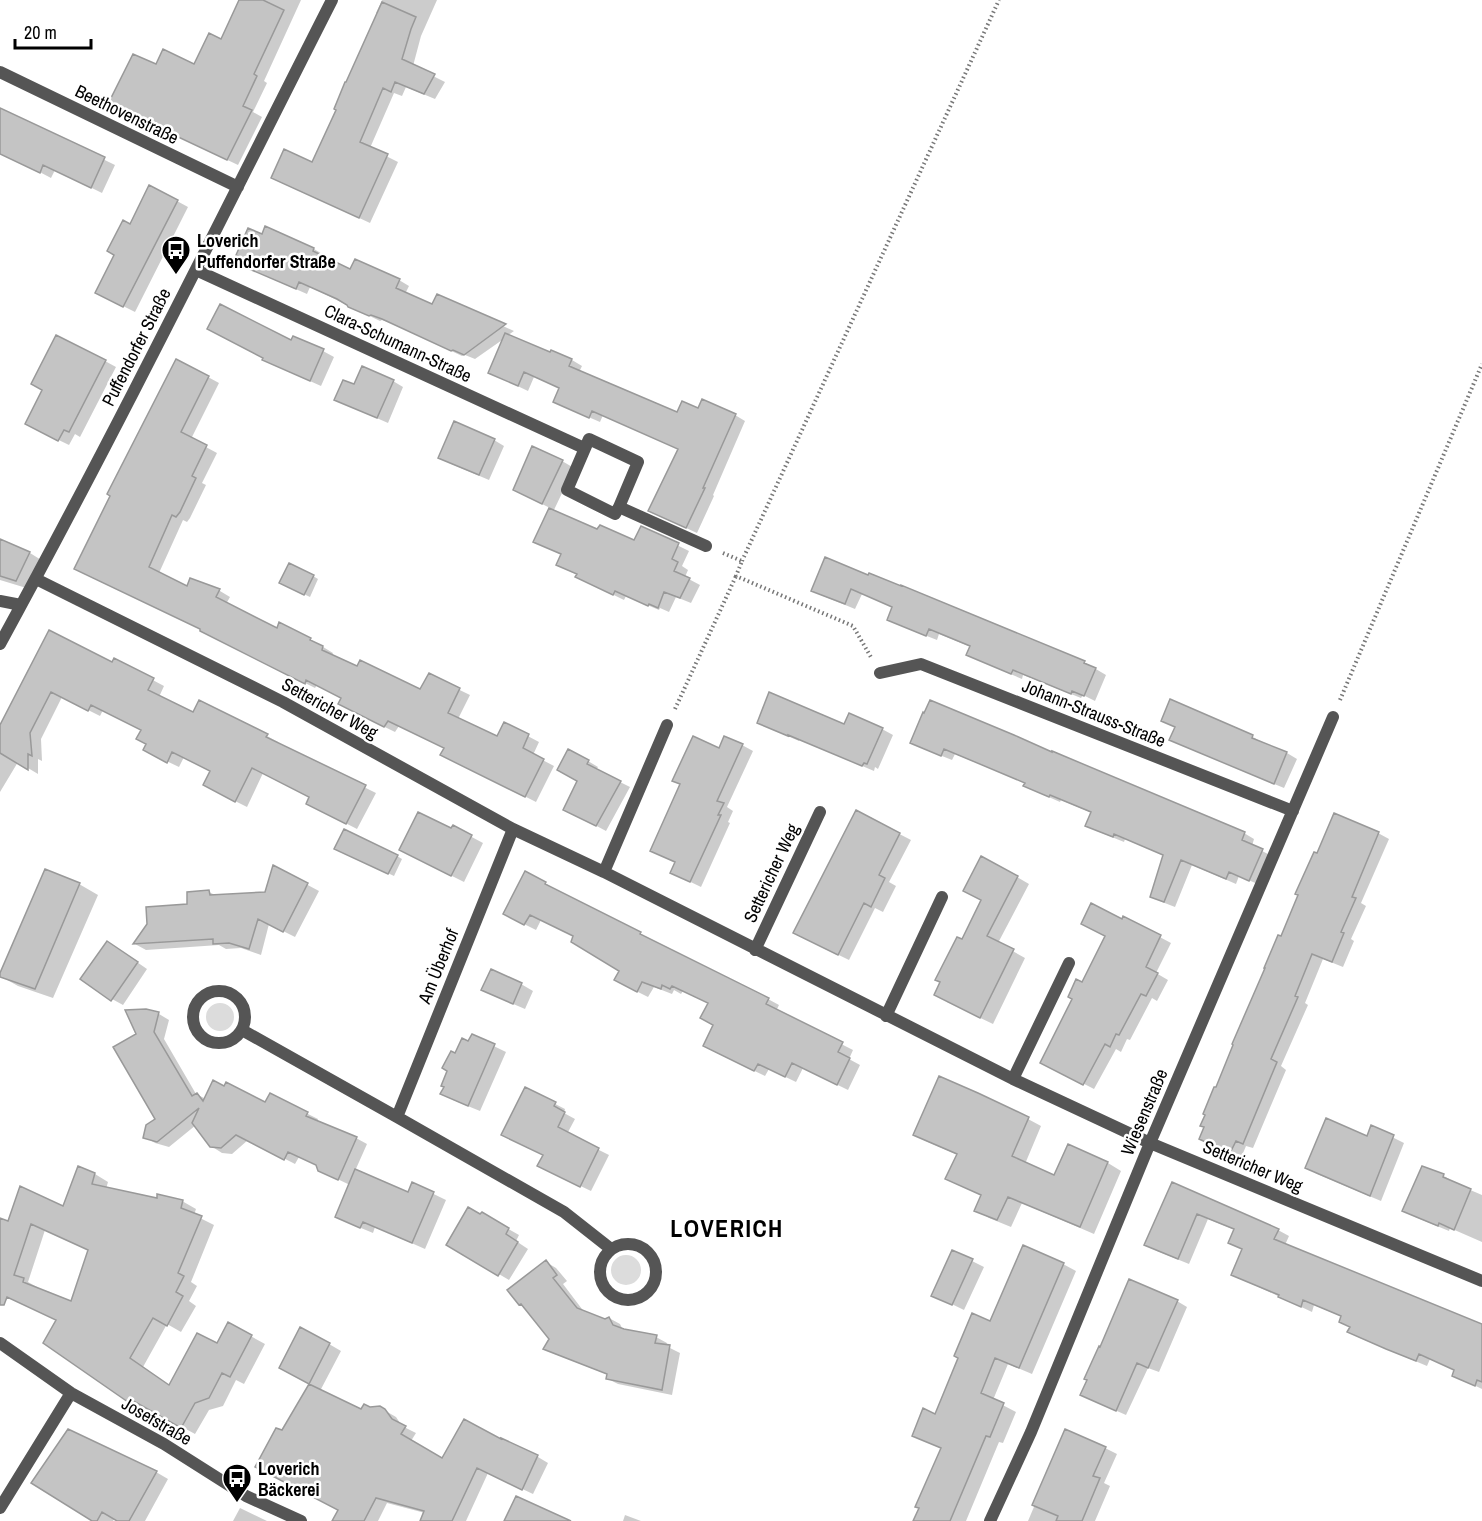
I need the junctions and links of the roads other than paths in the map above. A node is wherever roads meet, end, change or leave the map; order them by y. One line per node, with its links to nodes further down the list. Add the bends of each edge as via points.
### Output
1 (332, 0): 3 (street, Puffendorfer Straße)
2 (0, 72): 3 (street, Beethovenstraße)
3 (238, 187): 4 (street, Puffendorfer Straße)
4 (196, 270): 5 (street, Clara-Schumann-Straße); 8 (street, Puffendorfer Straße)
5 (584, 448): 6 (street, via 567,490 615,514); 6 (street, Clara-Schumann-Straße, via 589,439 638,462)
6 (620, 507): 7 (street)
7 (706, 546)
8 (36, 579): 10 (street, Puffendorfer Straße); 17 (street, Settericher Weg, via 283,702)
9 (0, 602): 10 (street)
10 (21, 605): 11 (street, Puffendorfer Straße)
11 (0, 644)
12 (880, 673): 15 (street, Johann-Strauss-Straße, via 921,664)
13 (1333, 717): 15 (street, Wiesenstraße)
14 (667, 725): 18 (street)
15 (1293, 811): 26 (street, Wiesenstraße)
16 (820, 812): 20 (street, Settericher Weg)
17 (513, 829): 18 (street, Settericher Weg); 25 (street, Am Überhof)
18 (604, 872): 20 (street, Settericher Weg)
19 (942, 897): 22 (street)
20 (755, 950): 22 (street, Settericher Weg)
21 (1069, 963): 24 (street)
22 (886, 1016): 24 (street, Settericher Weg)
23 (242, 1030): 23 (street, via 245,1010 233,994 213,991 197,1003 194,1023 206,1039 226,1042); 25 (street)
24 (1013, 1079): 26 (street, Settericher Weg)
25 (398, 1117): 27 (street, via 564,1212)
26 (1150, 1143): 28 (street, Settericher Weg); 33 (street, Wiesenstraße, via 1031,1432)
27 (611, 1249): 27 (street, via 600,1265 602,1284 616,1298 626,1300 644,1295 651,1288 656,1269 648,1252 630,1244)
28 (1482, 1281)
29 (0, 1343): 30 (street, Josefstraße)
30 (71, 1393): 31 (street); 32 (street, Josefstraße, via 164,1444 246,1496)
31 (0, 1508)
32 (301, 1521)
33 (990, 1521)

